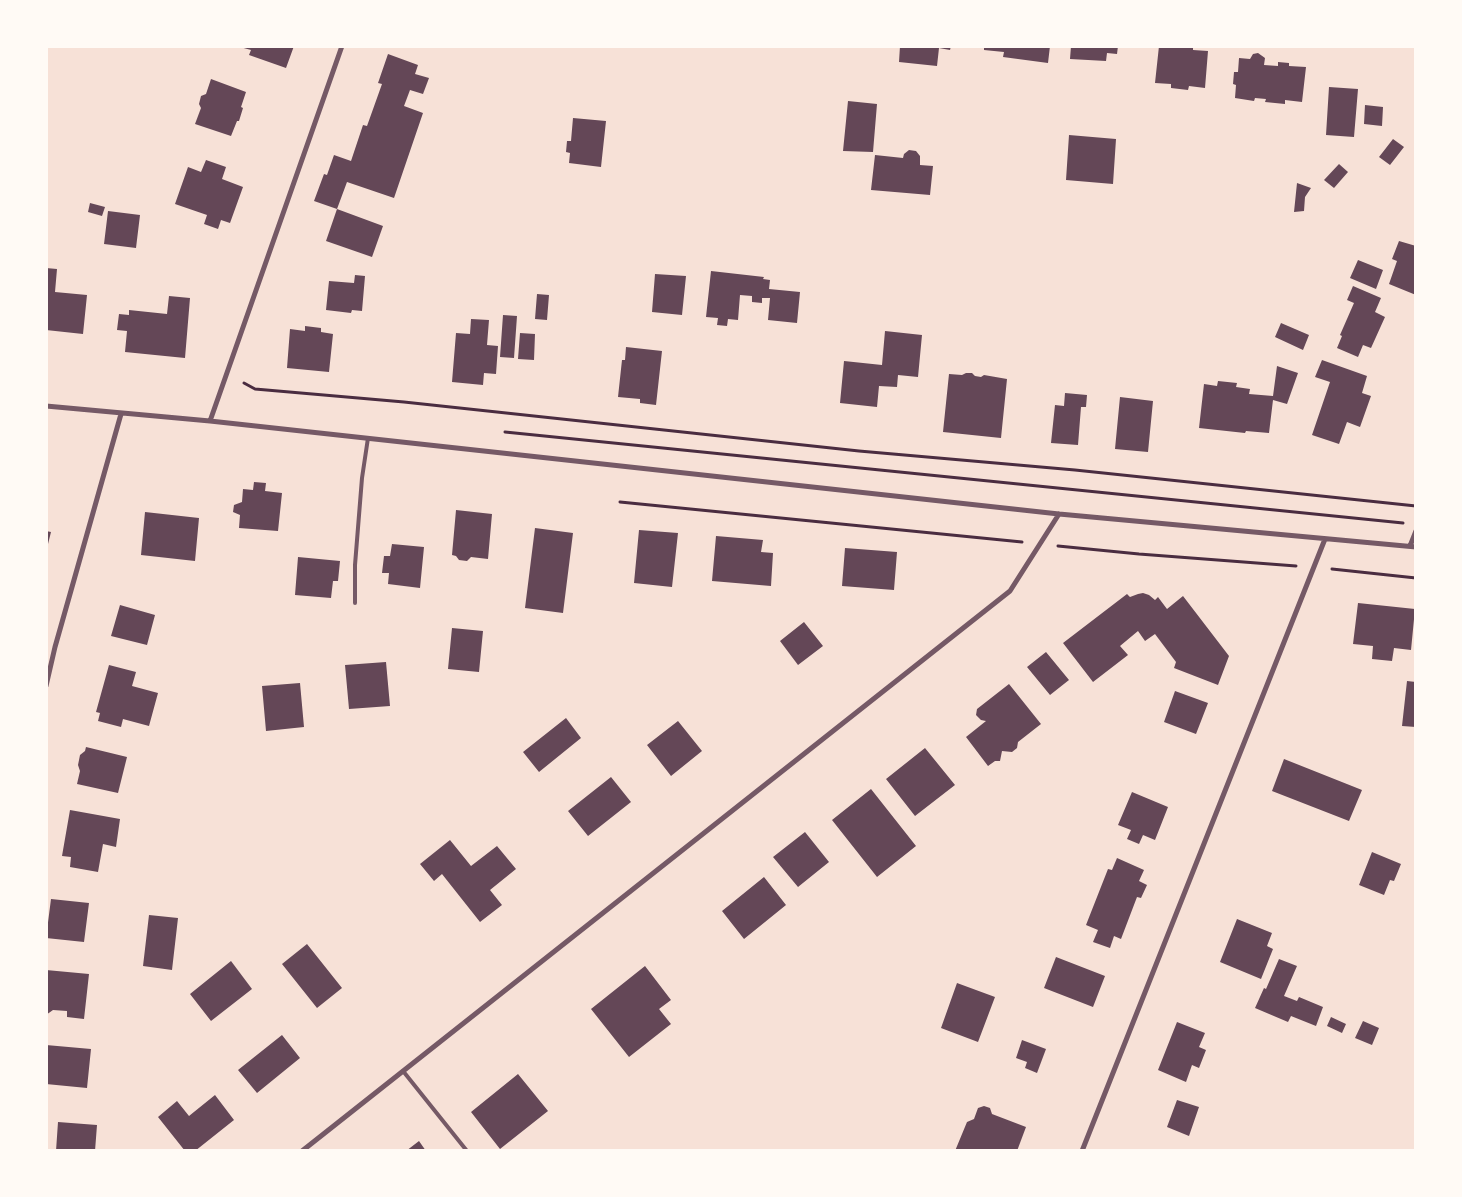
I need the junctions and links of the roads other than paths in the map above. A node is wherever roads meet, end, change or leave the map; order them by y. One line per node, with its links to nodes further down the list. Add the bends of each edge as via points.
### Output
1 (342, 46): 4 (street)
2 (46, 406): 3 (street)
3 (121, 414): 4 (street); 11 (street)
4 (210, 420): 5 (street)
5 (368, 438): 6 (street); 10 (lane, via 355,565)
6 (1059, 514): 8 (street); 12 (street, via 1010,591)
7 (1416, 531): 9 (street)
8 (1325, 539): 9 (street); 15 (street)
9 (1413, 546)
10 (355, 603)
11 (46, 686)
12 (402, 1070): 13 (street); 14 (lane)
13 (302, 1151)
14 (467, 1151)
15 (1082, 1151)

